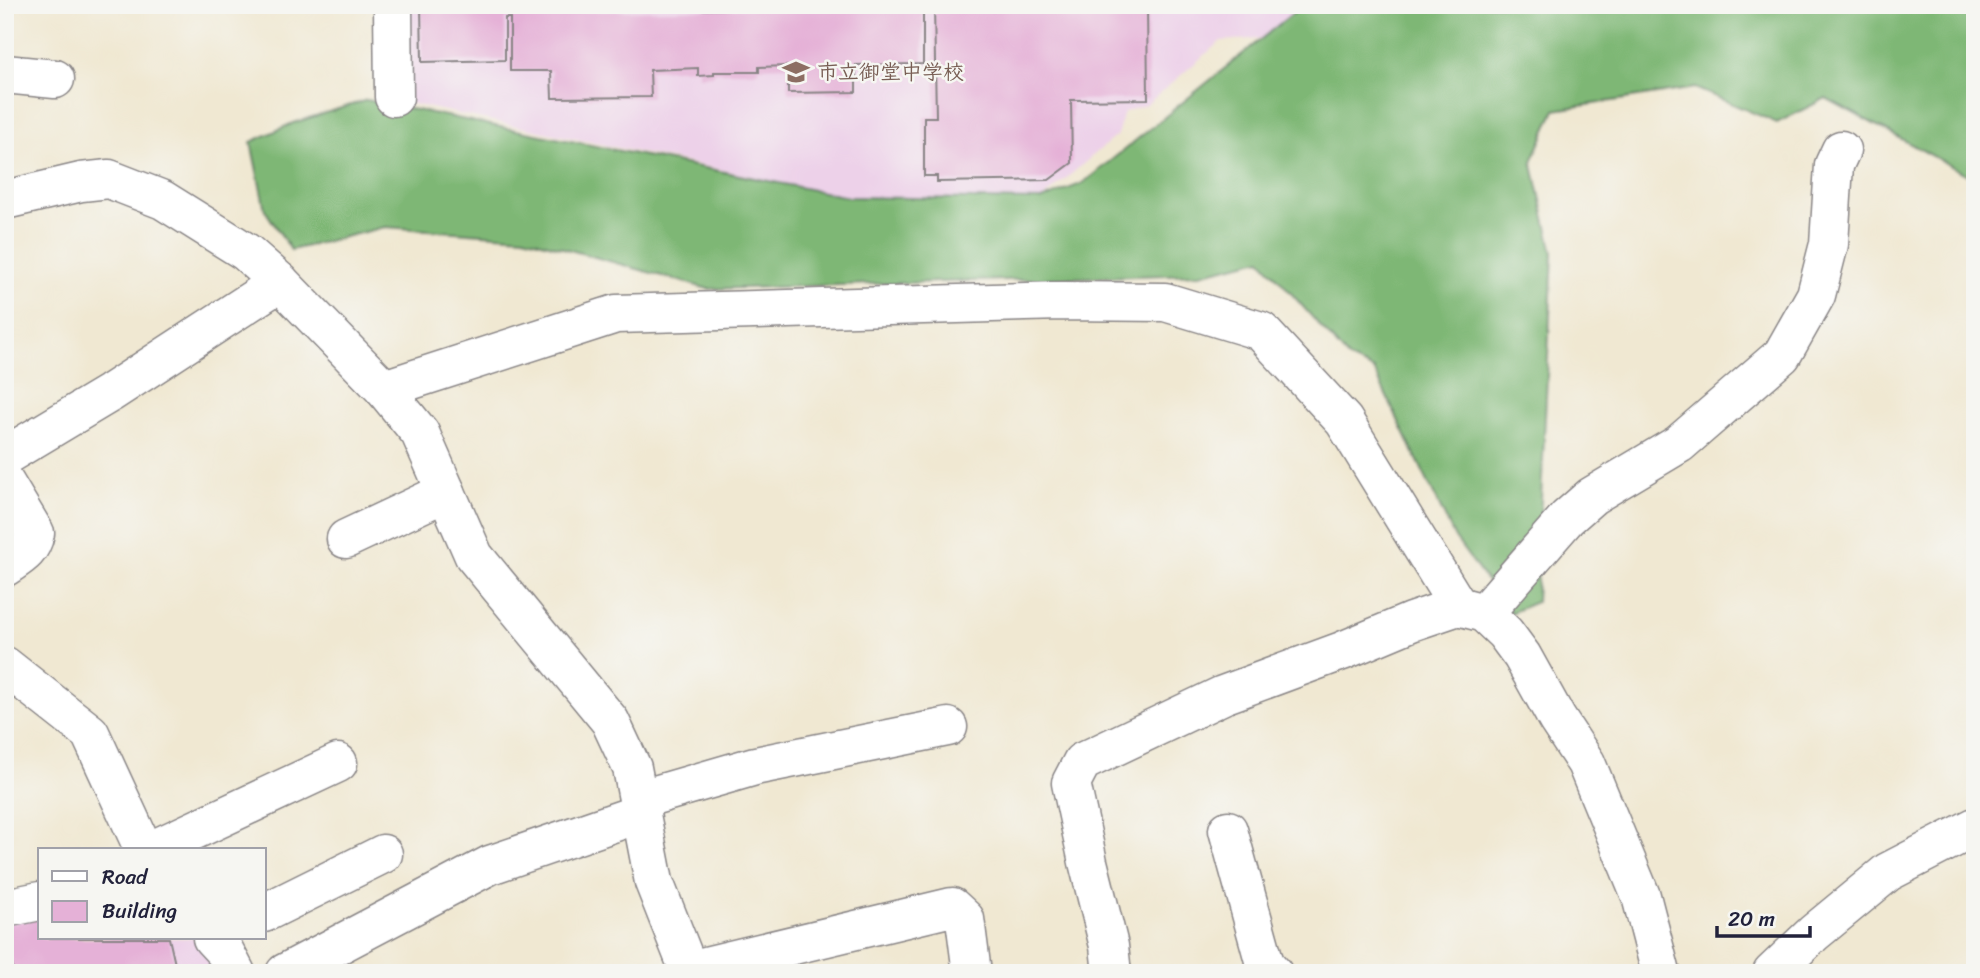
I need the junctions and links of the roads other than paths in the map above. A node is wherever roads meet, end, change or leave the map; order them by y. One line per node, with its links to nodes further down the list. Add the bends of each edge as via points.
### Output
1 (393, 5): 4 (street)
2 (5, 74): 3 (street)
3 (55, 79)
4 (394, 97)
5 (1841, 150): 14 (street, via 1834,164 1829,244 1816,295 1782,355 1679,444 1592,496)
6 (5, 200): 7 (street, via 109,179 163,200 246,252)
7 (280, 282): 8 (street); 9 (street)
8 (384, 389): 11 (street, via 420,433); 14 (street, via 616,314 1166,302 1261,331 1344,421)
9 (5, 456)
10 (5, 483): 13 (street, via 35,533 26,553)
11 (446, 492): 12 (street); 18 (street, via 474,556 610,722 632,768)
12 (346, 539)
13 (5, 566)
14 (1471, 610): 32 (street, via 1411,622 1223,695 1082,762 1071,783); 34 (street, via 1505,633 1587,763 1641,896)
15 (5, 666): 21 (street, via 90,733)
16 (948, 727): 18 (street, via 755,766)
17 (338, 763): 22 (street)
18 (639, 807): 28 (street, via 653,882); 30 (street, via 490,865)
19 (1975, 827): 35 (street, via 1888,872)
20 (1228, 830): 33 (street, via 1265,964)
21 (143, 848)
22 (156, 848)
23 (383, 854): 26 (street)
24 (38, 901): 25 (street)
25 (5, 908)
26 (266, 913)
27 (216, 940): 29 (street)
28 (689, 971): 31 (street, via 952,907 965,919)
29 (236, 973)
30 (285, 973)
31 (972, 973)
32 (1112, 973)
33 (1273, 973)
34 (1661, 973)
35 (1772, 973)

